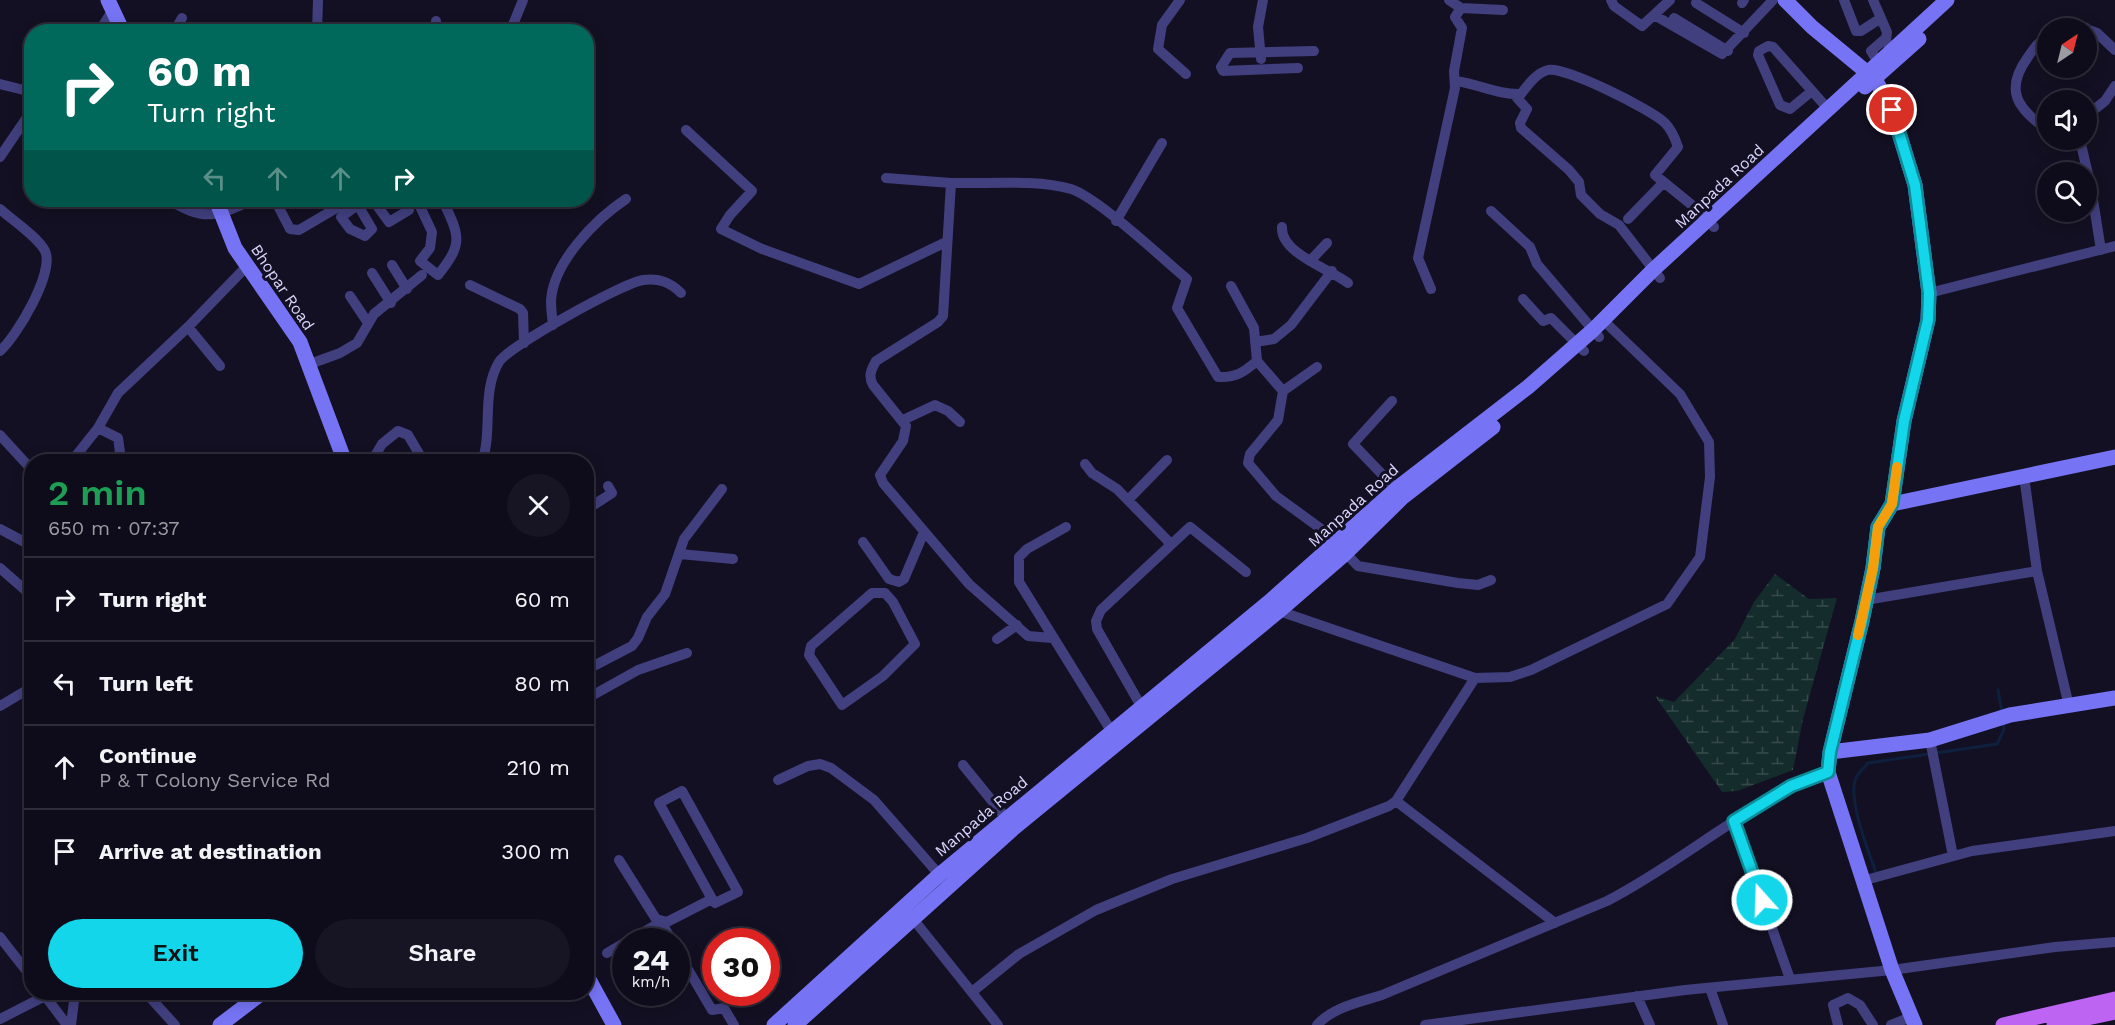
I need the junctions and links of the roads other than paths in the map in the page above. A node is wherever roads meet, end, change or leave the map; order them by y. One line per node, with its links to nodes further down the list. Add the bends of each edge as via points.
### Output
1 (318, 0): 25 (street)
2 (523, 0): 26 (street)
3 (1180, 0): 39 (street, via 1162,25 1158,49)
4 (1263, 0): 35 (street, via 1257,27)
5 (1449, 0): 15 (street)
6 (1611, 0): 18 (street, via 1640,25)
7 (1670, 0): 18 (street)
8 (1773, 0): 28 (street)
9 (1785, 0): 37 (street, via 1812,27)
10 (1844, 0): 21 (street, via 1856,31)
11 (1873, 0): 21 (street)
12 (1947, 0): 27 (street, Manpada Road)
13 (1960, 0): 27 (street, Manpada Road)
14 (1696, 3): 28 (street)
15 (1461, 4): 17 (street); 40 (street, via 1455,16 1462,28 1454,71)
16 (110, 5): 22 (street); 23 (street)
17 (1503, 10)
18 (1654, 15): 34 (street, via 1716,53)
19 (182, 18): 24 (street)
20 (1674, 18): 34 (street)
21 (1881, 18): 30 (street)
22 (102, 24)
23 (119, 24)
24 (179, 24)
25 (317, 24)
26 (513, 24)
27 (1927, 25): 30 (street, Manpada Road); 37 (street, Manpada Road)
28 (1744, 33): 34 (street)
29 (2097, 33): 32 (street)
30 (1888, 44): 37 (street, Manpada Road)
31 (2037, 44): 49 (street, via 2017,73 2015,91 2027,116)
32 (2115, 50)
33 (1314, 51): 35 (street)
34 (1728, 51)
35 (1259, 53): 38 (street); 38 (street, via 1230,53 1221,69)
36 (1298, 68): 38 (street)
37 (1876, 71): 47 (street, Manpada Road); 50 (street, Manpada Road); 92 (street, via 1915,185)
38 (1264, 73)
39 (1186, 74)
40 (1456, 81): 45 (street); 90 (street, via 1418,258)
41 (0, 83): 43 (street)
42 (2115, 86): 46 (street)
43 (24, 90)
44 (1812, 91): 44 (street, via 1790,109 1779,105 1759,51 1773,47); 47 (street)
45 (1521, 94): 57 (street, via 1535,77 1548,70 1559,70 1587,80 1662,120 1678,147 1656,173); 84 (street, via 1517,98 1527,109 1521,128 1569,170 1579,182 1581,195 1600,214 1619,225)
46 (2097, 107)
47 (1829, 110): 50 (street, Manpada Road)
48 (24, 122): 54 (street)
49 (2037, 123)
50 (1817, 126): 73 (street, Manpada Road)
51 (686, 130): 75 (street, via 752,191 721,229 762,249 859,284)
52 (1162, 143): 72 (street)
53 (2082, 150): 78 (street)
54 (0, 157)
55 (886, 178): 56 (street)
56 (951, 183): 72 (street, via 1060,186 1074,190); 75 (street)
57 (1663, 183): 71 (street); 73 (street)
58 (626, 199): 97 (street, via 597,221 564,264 551,301)
59 (181, 207): 70 (street, via 207,216)
60 (220, 207): 70 (street, Bhopar Road)
61 (236, 207): 70 (street)
62 (278, 207): 63 (street, via 293,231)
63 (341, 207)
64 (378, 207): 65 (street, via 388,222 408,210)
65 (406, 207)
66 (420, 207): 67 (street, via 432,232 429,248 420,261 438,275 457,247 454,219)
67 (446, 207)
68 (0, 209): 103 (street, via 43,248 47,260 19,329)
69 (1491, 210): 99 (street)
70 (223, 213): 81 (street, Bhopar Road)
71 (1628, 219)
72 (1116, 221): 104 (street, via 1187,279 1178,308 1218,377 1245,372)
73 (1711, 224): 84 (street, Manpada Road)
74 (1282, 227): 79 (street, via 1283,238)
75 (946, 242): 110 (street, via 943,316 876,361 871,370 873,385)
76 (1327, 243): 79 (street)
77 (2115, 246): 78 (street)
78 (2101, 250): 92 (street)
79 (1310, 261): 82 (street)
80 (392, 265): 89 (street)
81 (247, 266): 98 (street); 105 (street, Bhopar Road, via 292,329)
82 (1332, 272): 86 (street); 100 (street, via 1291,325 1274,339)
83 (372, 273): 95 (street)
84 (1656, 274): 99 (street, Manpada Road)
85 (423, 275): 89 (street)
86 (1348, 283)
87 (470, 285): 101 (street, via 520,309)
88 (1231, 285): 100 (street, via 1254,328)
89 (407, 289): 95 (street)
90 (1431, 289)
91 (681, 292): 97 (street, via 663,280 642,280)
92 (1929, 293): 129 (street, via 1928,320 1904,421)
93 (350, 296): 96 (street)
94 (1523, 299): 102 (street, via 1544,321 1551,318)
95 (391, 303): 96 (street)
96 (368, 323): 105 (street, via 350,349)
97 (553, 325): 101 (street)
98 (188, 327): 106 (street); 112 (street, via 118,393)
99 (1601, 329): 102 (street, Manpada Road); 153 (street, via 1680,394 1708,442 1710,477 1700,557 1667,604 1532,670 1510,677)
100 (1255, 342): 104 (street)
101 (524, 343): 119 (street, via 500,361 491,391)
102 (1580, 348): 127 (street, Manpada Road)
103 (0, 351)
104 (1257, 361): 108 (street)
105 (310, 364): 116 (street, Bhopar Road)
106 (220, 366)
107 (1317, 367): 108 (street)
108 (1283, 391): 137 (street, via 1278,420 1250,454 1248,463 1276,496)
109 (1392, 401): 127 (street, via 1353,444)
110 (903, 420): 111 (street, via 935,405); 133 (street, via 903,441 880,475)
111 (960, 422)
112 (98, 428): 114 (street); 115 (street, via 118,438)
113 (0, 435): 122 (street)
114 (77, 454)
115 (119, 454)
116 (342, 454)
117 (376, 454): 118 (street, via 398,431 408,435)
118 (419, 454)
119 (485, 454)
120 (2115, 457): 124 (street)
121 (1167, 460): 128 (street)
122 (24, 461)
123 (1085, 464): 128 (street)
124 (2024, 476): 129 (street); 141 (street)
125 (608, 486): 130 (street, via 612,493)
126 (723, 489): 138 (street, via 684,539)
127 (1400, 493): 137 (street, Manpada Road)
128 (1128, 500): 136 (street)
129 (1892, 504): 145 (street, via 1878,527)
130 (594, 505)
131 (1066, 527): 148 (street, via 1019,557 1020,582)
132 (0, 529): 134 (street)
133 (924, 532): 135 (street, via 904,579 898,582 890,579); 147 (street, via 969,584)
134 (24, 542)
135 (863, 542)
136 (1170, 543): 142 (street, via 1192,527); 159 (street, via 1101,610 1096,621)
137 (1342, 548): 143 (street, via 1358,566 1365,568 1478,585); 146 (street, Manpada Road)
138 (680, 554): 139 (street); 151 (street, via 665,594 632,646)
139 (733, 558)
140 (0, 568): 144 (street)
141 (2037, 571): 145 (street); 158 (street)
142 (1246, 572)
143 (1491, 580)
144 (24, 589)
145 (1866, 600): 162 (street)
146 (1275, 606): 153 (street); 159 (street, Manpada Road)
147 (1017, 625): 148 (street, via 1028,636); 149 (street)
148 (1052, 638): 160 (street)
149 (997, 639)
150 (687, 653): 155 (street, via 638,670)
151 (594, 666)
152 (883, 676): 152 (street, via 842,705 809,655 812,646 872,593 885,593 915,644)
153 (1475, 678): 166 (street)
154 (24, 691): 157 (street)
155 (594, 695)
156 (2115, 698): 158 (street)
157 (3, 701)
158 (2069, 706): 161 (street, via 2002,718)
159 (1146, 713): 160 (street, Manpada Road)
160 (1116, 738): 168 (street, Manpada Road)
161 (1930, 740): 162 (street); 170 (street)
162 (1830, 752): 164 (street)
163 (963, 765): 168 (street)
164 (1828, 772): 167 (street, via 1791,786); 173 (street)
165 (778, 780): 172 (street, via 808,766 820,764 831,768 874,800)
166 (1396, 801): 177 (street); 190 (street, via 1307,838 1172,879 1096,910 1019,954)
167 (1734, 821): 177 (street, via 1641,883); 187 (street)
168 (1010, 823): 172 (street, Manpada Road)
169 (2115, 831): 170 (street, via 1972,850)
170 (1953, 856): 173 (street)
171 (619, 860): 176 (street)
172 (944, 880): 175 (street, Manpada Road)
173 (1862, 881): 185 (street)
174 (712, 899): 174 (street, via 715,903 738,892 682,791 659,803); 176 (street)
175 (908, 912): 190 (street); 207 (street, Manpada Road); 208 (street, Manpada Road)
176 (661, 922): 178 (street); 179 (street)
177 (1555, 923): 210 (street, via 1344,1007)
178 (650, 928)
179 (665, 928)
180 (0, 937): 184 (street)
181 (2115, 942): 185 (street)
182 (612, 950): 183 (street)
183 (606, 953)
184 (24, 968)
185 (1892, 970): 187 (street); 200 (street)
186 (690, 973): 206 (street, via 712,1010 724,1008)
187 (1790, 979): 188 (street)
188 (1710, 988): 191 (street); 213 (street)
189 (594, 989): 205 (street)
190 (972, 992): 209 (street)
191 (1637, 996): 211 (street); 212 (street)
192 (2115, 999): 217 (main road)
193 (33, 1000): 199 (street)
194 (49, 1000): 202 (street)
195 (74, 1000): 202 (street)
196 (152, 1000): 203 (street)
197 (253, 1000): 204 (street)
198 (2115, 1012): 201 (main road)
199 (0, 1019)
200 (1913, 1021): 216 (street)
201 (2082, 1022): 218 (main road)
202 (69, 1025)
203 (175, 1025)
204 (220, 1025)
205 (614, 1025)
206 (734, 1025)
207 (774, 1025)
208 (795, 1025)
209 (998, 1025)
210 (1317, 1025)
211 (1425, 1025)
212 (1650, 1025)
213 (1724, 1025)
214 (1838, 1025): 215 (street, via 1833,1005 1848,998 1860,1005)
215 (1873, 1025)
216 (1891, 1025)
217 (2003, 1025)
218 (2054, 1025)

